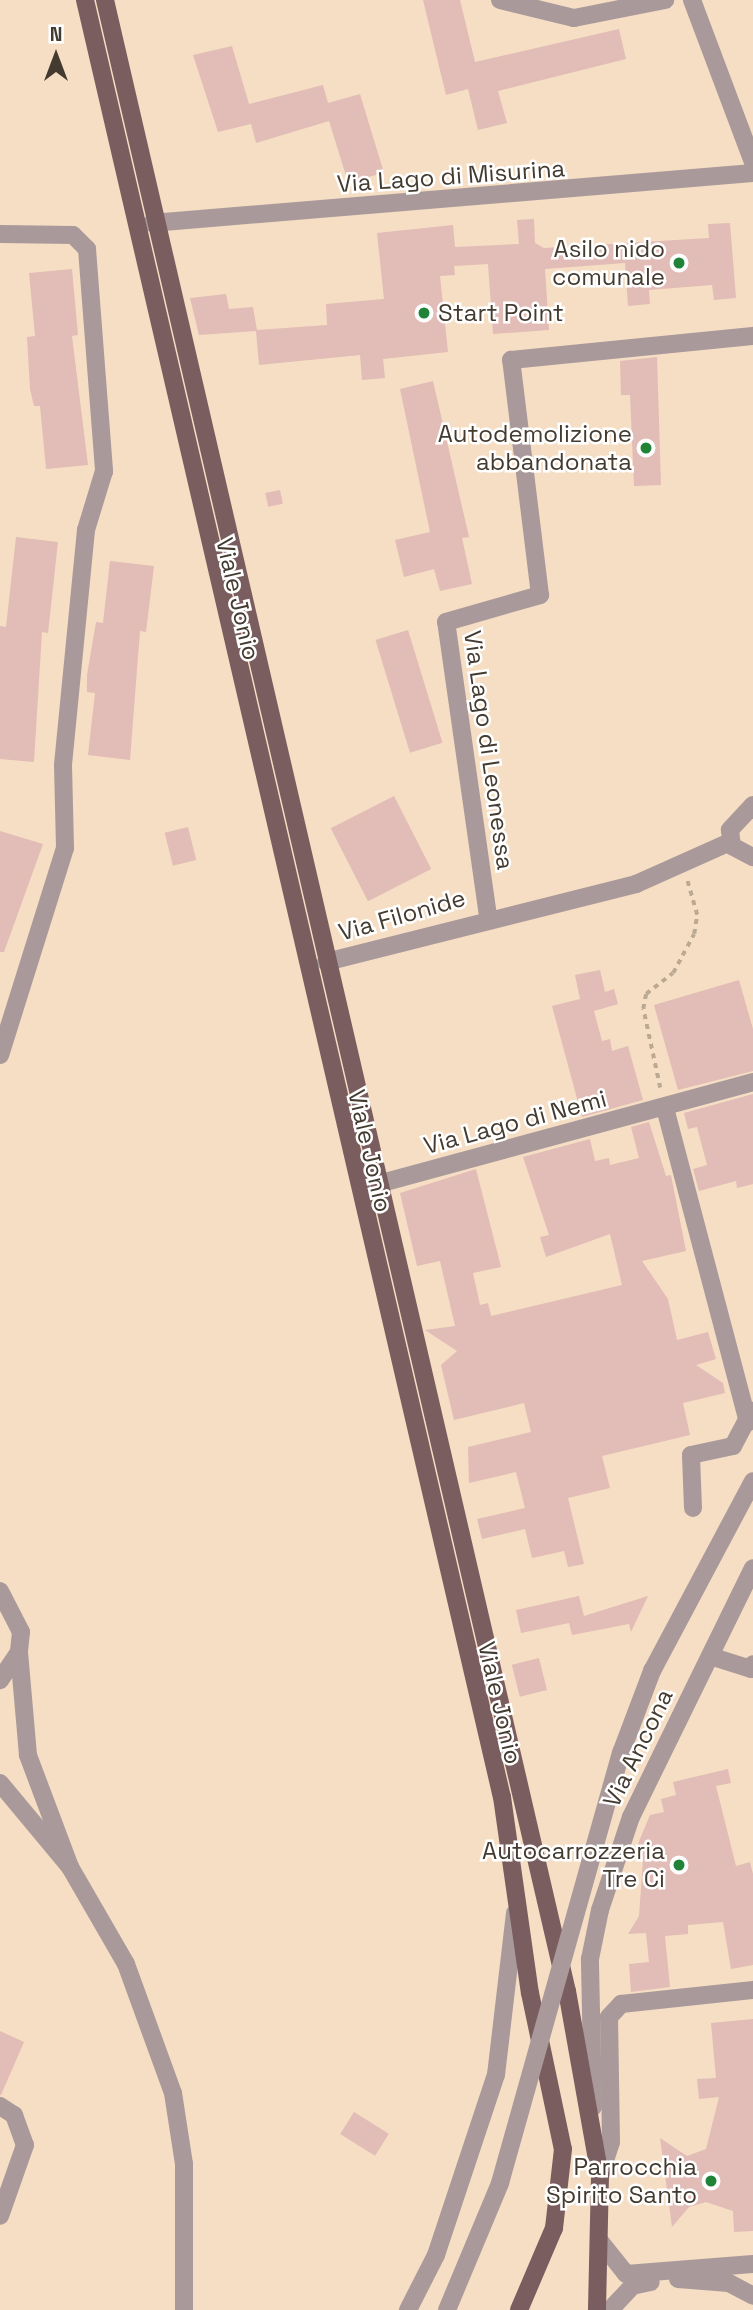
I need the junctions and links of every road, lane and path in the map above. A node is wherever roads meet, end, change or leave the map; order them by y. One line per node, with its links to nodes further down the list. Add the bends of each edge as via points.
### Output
1 (85, 0): 32 (main road, Viale Jonio, via 502,1797)
2 (105, 0): 8 (main road, Viale Jonio)
3 (500, 0): 4 (street, via 574,18)
4 (665, 0)
5 (692, 0): 6 (street)
6 (753, 162)
7 (753, 173): 8 (street, Via Lago di Misurina)
8 (152, 223): 16 (main road, Viale Jonio)
9 (0, 234): 17 (street, via 74,235 87,248 104,460 86,530 63,765 65,848)
10 (753, 336): 15 (street, Via Lago di Leonessa, via 510,360 540,595 446,622)
11 (753, 805): 12 (street, via 731,825)
12 (730, 842): 13 (street); 14 (street, Via Filonide)
13 (753, 857)
14 (679, 863): 15 (street, Via Filonide, via 636,884); 19 (path, via 697,915 694,934 673,973 646,994 643,1009)
15 (488, 916): 16 (street, Via Filonide)
16 (326, 962): 20 (main road, Viale Jonio)
17 (0, 1055)
18 (753, 1082): 19 (street, Via Lago di Nemi)
19 (665, 1108): 20 (street, Via Lago di Nemi); 21 (street)
20 (378, 1184): 35 (main road, Viale Jonio)
21 (751, 1415): 23 (street, via 733,1446 691,1455)
22 (753, 1481): 43 (street, bridge, via 652,1671 626,1741 500,2183)
23 (693, 1508)
24 (753, 1568): 27 (street, Via Ancona)
25 (0, 1591): 26 (street, via 17,1614)
26 (19, 1653): 29 (street); 31 (street, via 28,1755)
27 (710, 1656): 28 (street, via 751,1669); 35 (street, Via Ancona, via 631,1817 600,1910 590,1959)
28 (753, 1664)
29 (0, 1680)
30 (0, 1783): 31 (street)
31 (70, 1867): 41 (street, via 126,1964 173,2093 184,2164)
32 (518, 1892): 42 (street, Viale Jonio, via 496,2075 436,2255); 44 (main road, Viale Jonio, via 530,1993 563,2149 554,2228)
33 (753, 1990): 36 (street, via 621,2004 609,2017 611,2142)
34 (0, 2106): 37 (street, via 14,2115 25,2145)
35 (593, 2125): 36 (main road, Viale Jonio)
36 (600, 2176): 38 (main road, Viale Jonio)
37 (0, 2216)
38 (599, 2240): 39 (street, via 626,2274); 45 (main road, Viale Jonio)
39 (753, 2264)
40 (753, 2296): 46 (street, via 729,2283 674,2278 632,2286)
41 (184, 2310)
42 (408, 2310)
43 (447, 2310)
44 (519, 2310)
45 (597, 2310)
46 (610, 2310)

